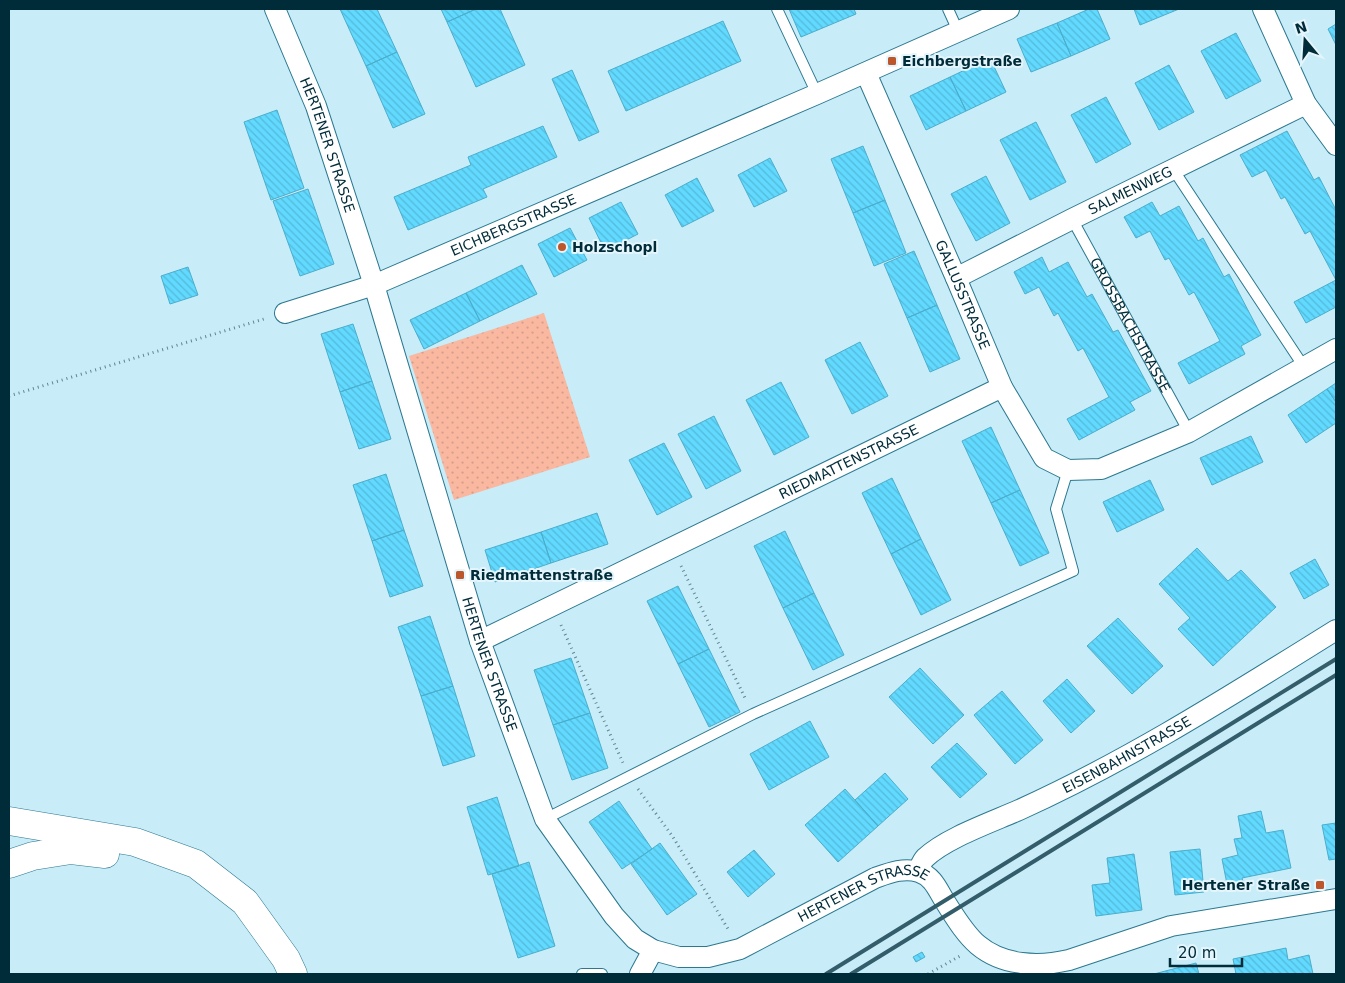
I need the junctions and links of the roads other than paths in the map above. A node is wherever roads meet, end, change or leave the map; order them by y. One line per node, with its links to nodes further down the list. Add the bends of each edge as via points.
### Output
1 (275, 9): 14 (street, HERTENER STRASSE, via 316,106)
2 (777, 9): 8 (lane)
3 (948, 9): 6 (lane)
4 (1009, 9): 6 (street, EICHBERGSTRASSE)
5 (1264, 9): 9 (street)
6 (958, 31): 7 (street, EICHBERGSTRASSE)
7 (866, 73): 8 (street, EICHBERGSTRASSE); 13 (street, GALLUSSTRASSE)
8 (818, 94): 14 (street, EICHBERGSTRASSE)
9 (1306, 104): 10 (street); 11 (street, SALMENWEG)
10 (1336, 146)
11 (1173, 170): 12 (street, SALMENWEG); 17 (lane)
12 (1072, 219): 13 (street, SALMENWEG); 19 (lane, GROSSBACHSTRASSE)
13 (956, 278): 18 (street, GALLUSSTRASSE)
14 (374, 285): 15 (street); 22 (street, HERTENER STRASSE)
15 (285, 313)
16 (1336, 349): 17 (street)
17 (1304, 367): 19 (street)
18 (1002, 387): 20 (street, GALLUSSTRASSE, via 1044,458); 22 (street, RIEDMATTENSTRASSE)
19 (1189, 432): 20 (street, GALLUSSTRASSE, via 1101,469)
20 (1068, 470): 23 (lane, via 1056,509 1073,571 753,714)
21 (1336, 630): 26 (street, EISENBAHNSTRASSE, via 1124,758 943,844 924,859)
22 (480, 641): 23 (street, HERTENER STRASSE)
23 (545, 819): 28 (street, HERTENER STRASSE, via 614,916 635,940)
24 (9, 821): 30 (highway, via 135,842 196,864 245,902)
25 (9, 864): 29 (highway, via 32,856 71,850 106,854 179,872 223,904)
26 (918, 871): 27 (street, HERTENER STRASSE, via 936,884 978,945 1015,962 1035,964 1054,964 1171,926); 28 (street, HERTENER STRASSE, via 893,872 875,878 740,949 708,957 679,957)
27 (1336, 899)
28 (653, 950): 33 (street)
29 (275, 974)
30 (293, 974)
31 (582, 974): 32 (lane)
32 (602, 974)
33 (640, 974)

